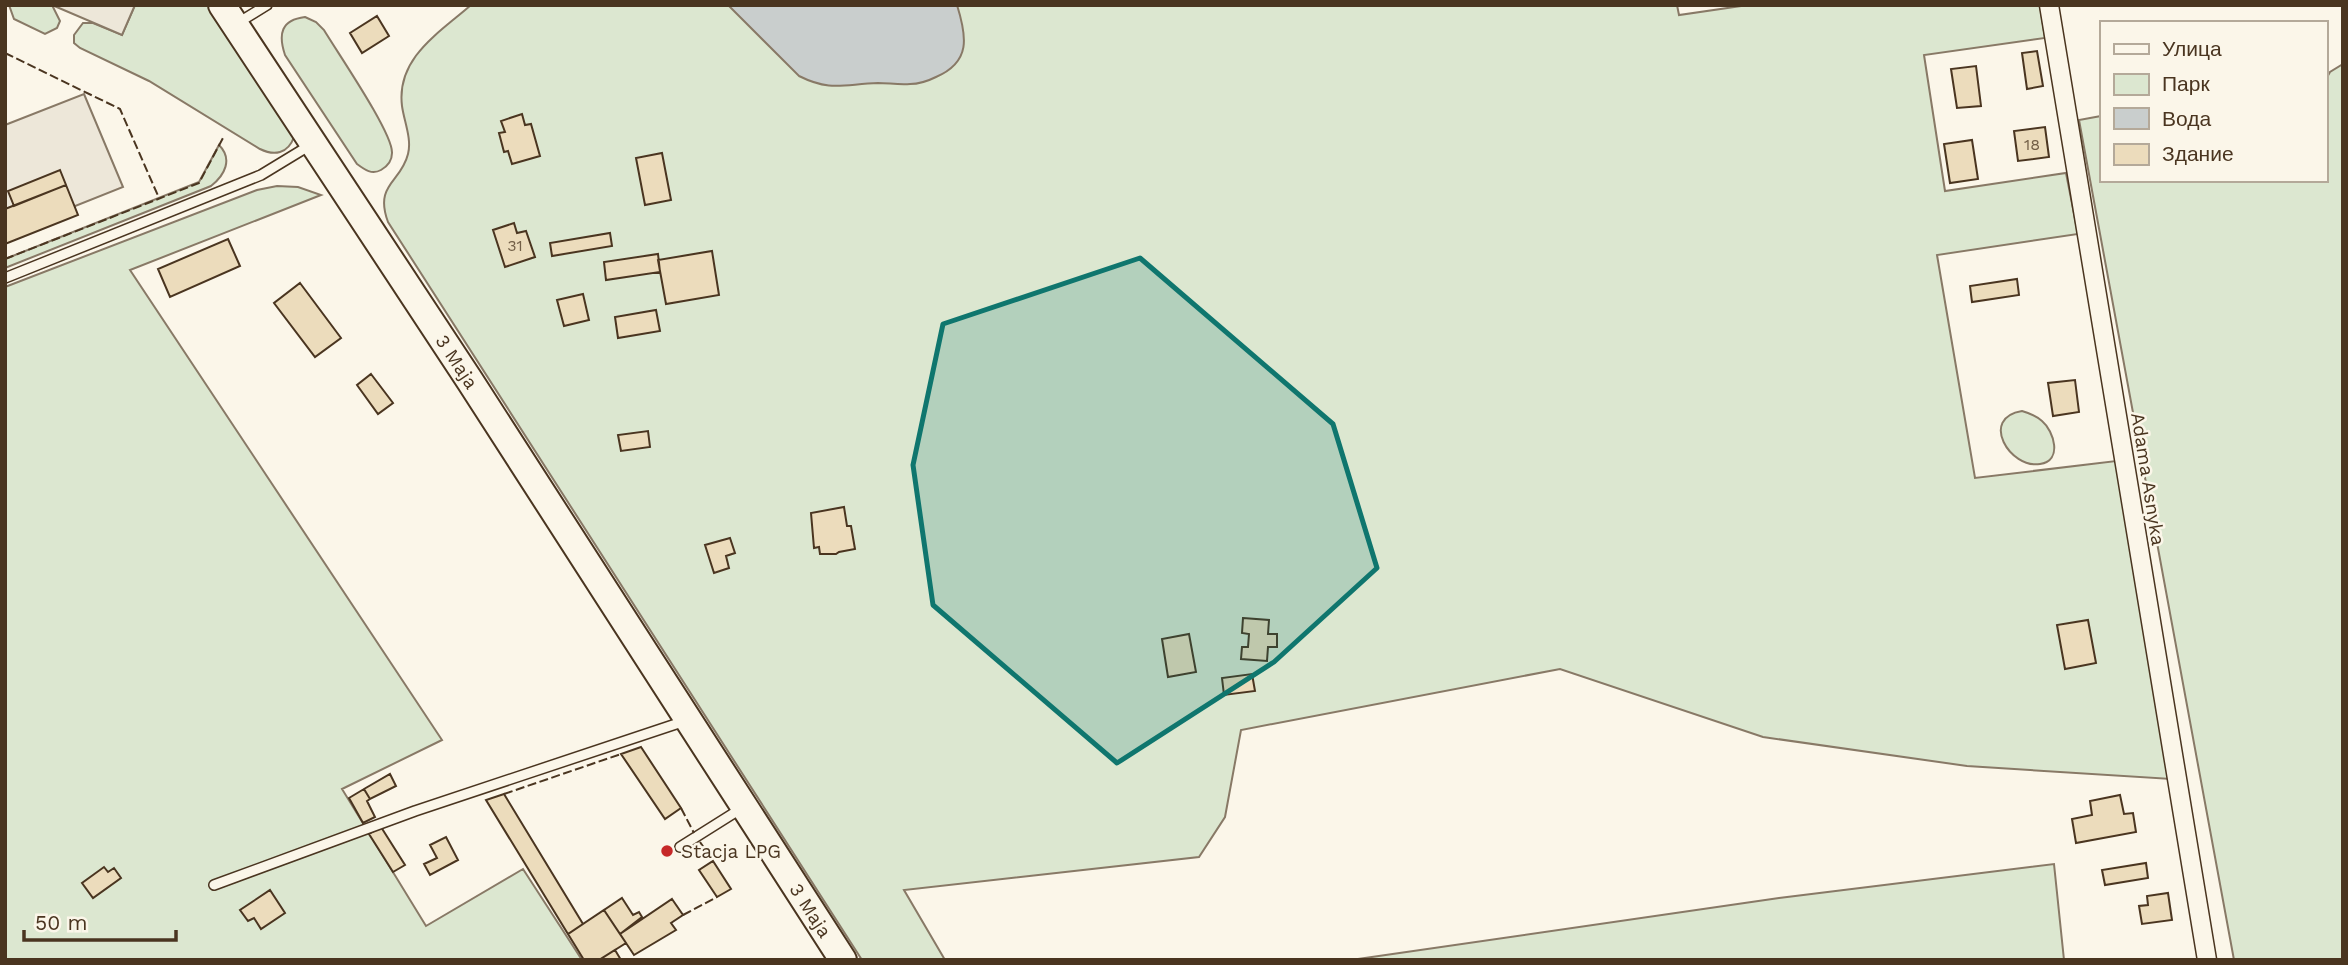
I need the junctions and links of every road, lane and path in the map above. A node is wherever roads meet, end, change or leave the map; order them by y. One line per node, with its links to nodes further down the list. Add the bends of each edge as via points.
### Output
1 (267, 5): 3 (lane)
2 (2049, 5): 11 (street, Adama Asnyka)
3 (228, 15): 4 (street, 3 Maja)
4 (313, 144): 5 (lane, via 261,175); 6 (street, 3 Maja)
5 (5, 278)
6 (687, 720): 7 (street, 3 Maja); 9 (lane, via 415,811)
7 (744, 807): 8 (lane); 10 (street, 3 Maja)
8 (680, 847)
9 (214, 885)
10 (843, 960)
11 (2207, 960)

